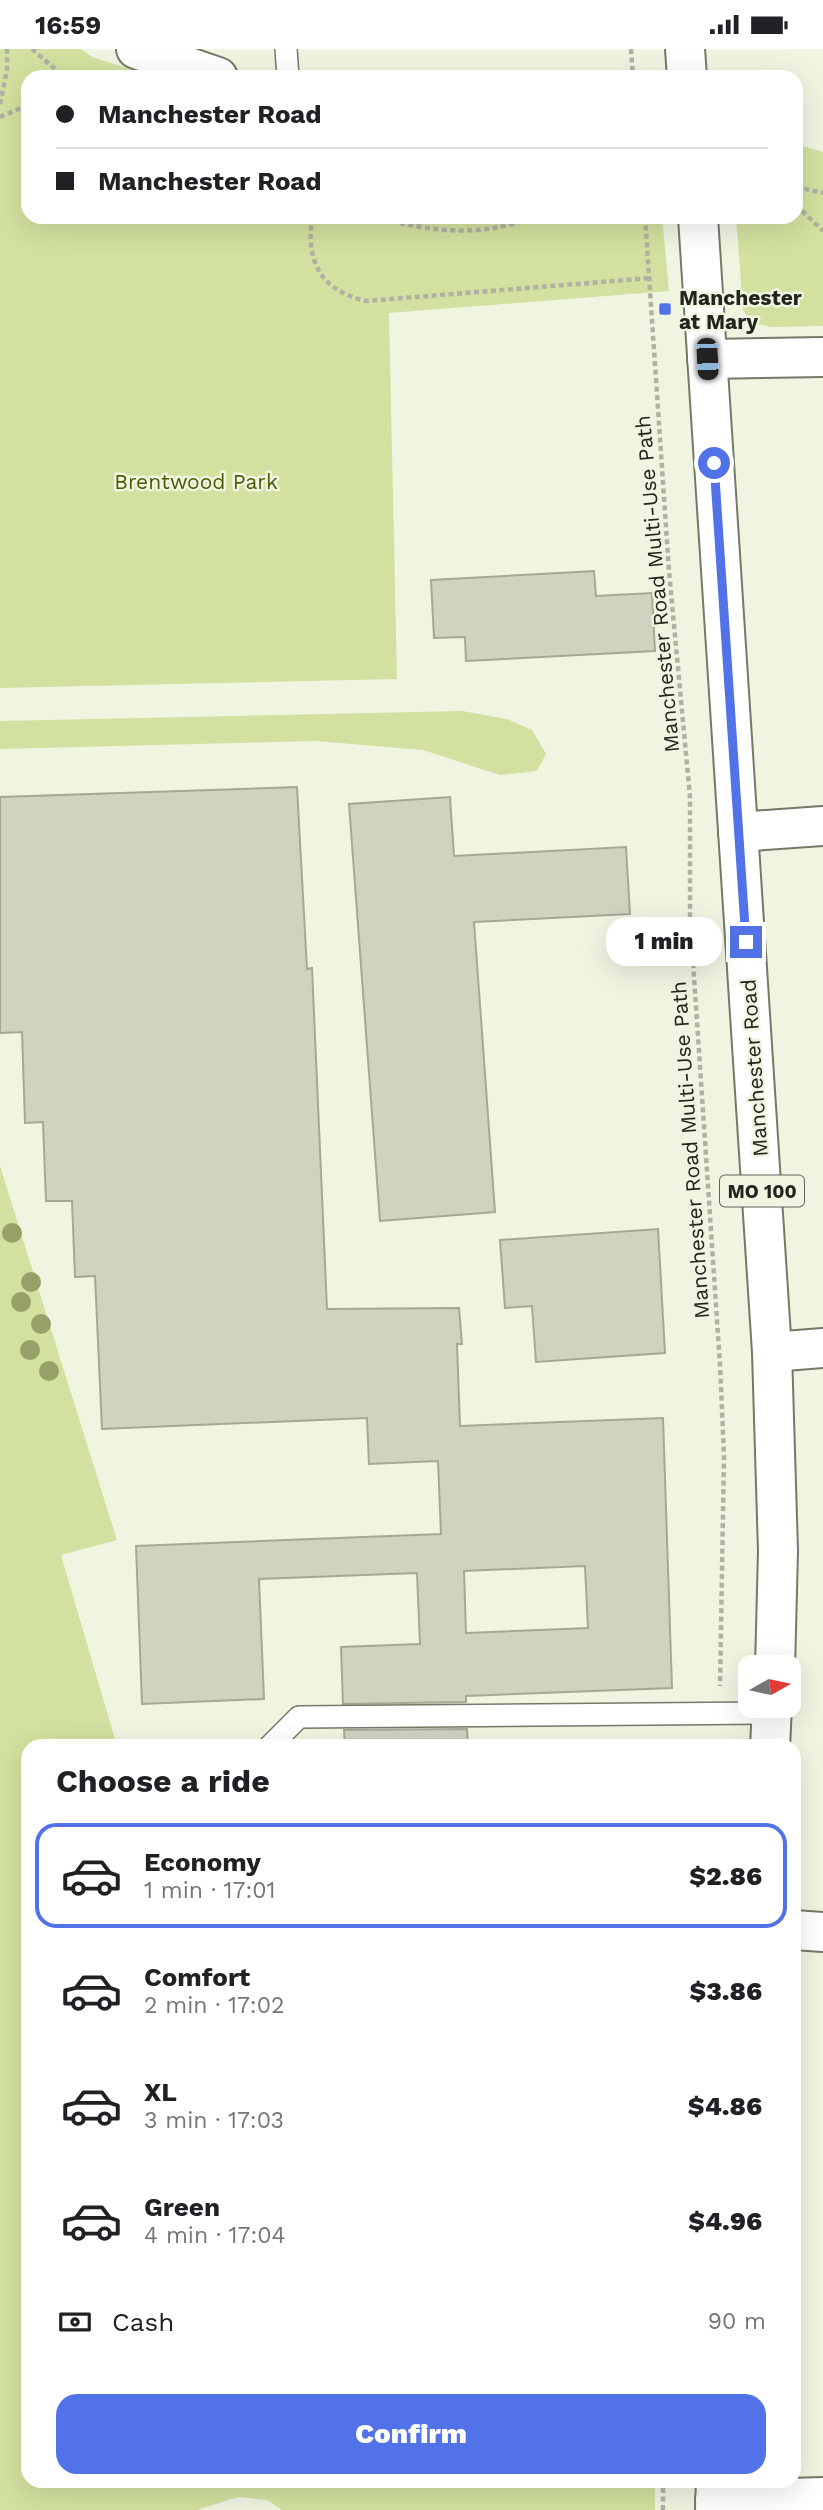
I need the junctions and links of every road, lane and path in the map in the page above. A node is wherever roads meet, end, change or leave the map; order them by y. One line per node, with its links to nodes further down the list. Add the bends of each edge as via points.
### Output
1 (7, 49): 13 (path)
2 (32, 49): 8 (path)
3 (136, 49): 7 (main road)
4 (286, 49): 10 (lane)
5 (631, 49): 11 (path)
6 (685, 49): 12 (main road)
7 (178, 57): 9 (main road)
8 (56, 70)
9 (204, 70)
10 (288, 70)
11 (633, 70)
12 (686, 70)
13 (0, 104)
14 (21, 108): 15 (path)
15 (0, 117)
16 (803, 189): 17 (path)
17 (823, 193)
18 (803, 212): 24 (path)
19 (311, 224): 25 (path, via 312,259 322,276 335,289 366,301)
20 (398, 224): 21 (path, via 462,232)
21 (516, 224)
22 (646, 224): 25 (path, Manchester Road Multi-Use Path)
23 (698, 224): 27 (main road, Manchester Road / MO 100)
24 (823, 231)
25 (651, 278): 33 (path, Manchester Road Multi-Use Path, via 669,571 690,797 690,917 720,1364 724,1469)
26 (823, 357): 27 (main road)
27 (707, 359): 29 (main road, Manchester Road / MO 100)
28 (823, 826): 29 (main road)
29 (738, 832): 31 (main road, Manchester Road / MO 100)
30 (823, 1348): 31 (main road)
31 (772, 1353): 32 (main road, Manchester Road / MO 100, via 778,1551)
32 (775, 1655)
33 (719, 1713): 34 (lane); 35 (lane, via 299,1717)
34 (771, 1722)
35 (277, 1739)
36 (801, 1930): 37 (main road)
37 (823, 1932)
38 (663, 2488): 41 (path)
39 (715, 2497): 40 (main road)
40 (823, 2497)
41 (663, 2510)

